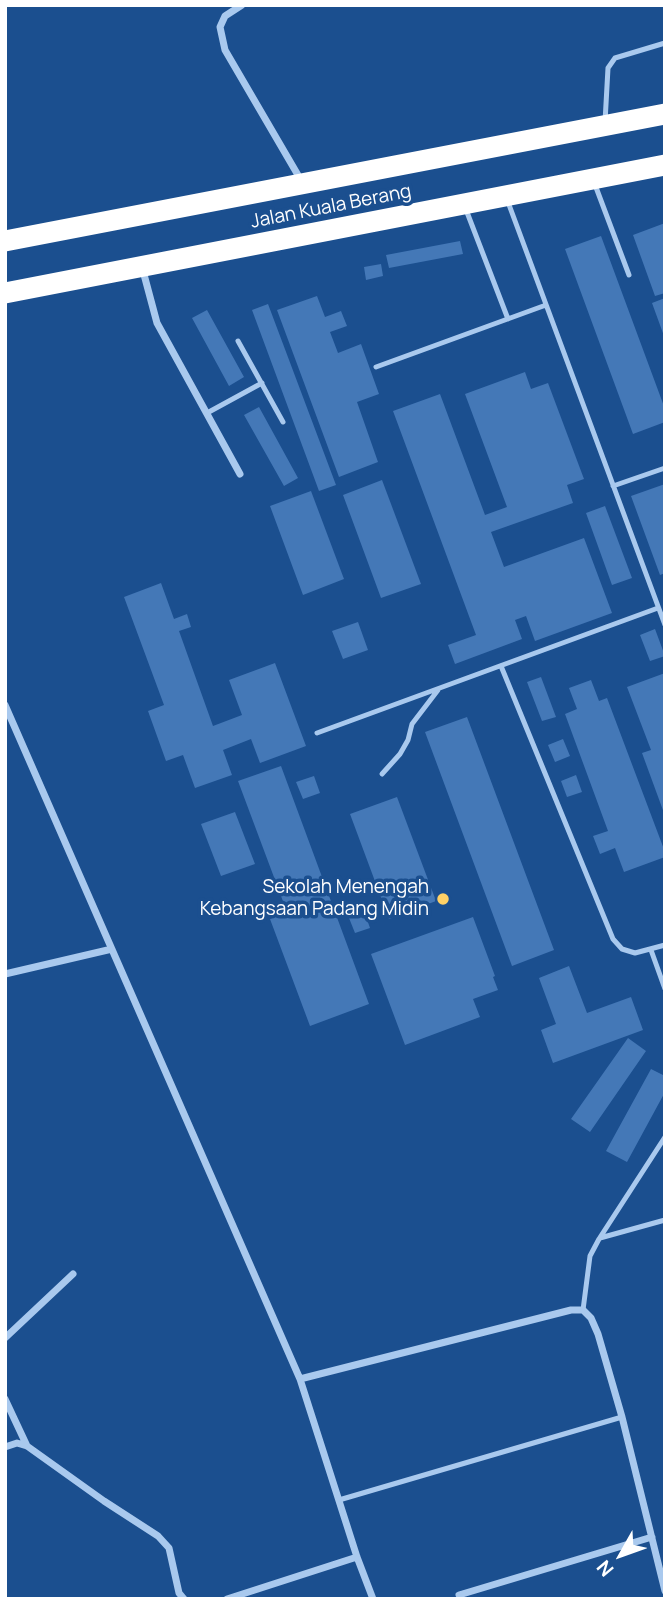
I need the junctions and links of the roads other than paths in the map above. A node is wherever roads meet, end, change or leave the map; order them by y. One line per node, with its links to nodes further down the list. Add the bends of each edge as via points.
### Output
1 (239, 6): 7 (street, via 225,16 220,27 225,50)
2 (665, 43): 4 (lane, via 615,58 608,68)
3 (665, 114): 4 (highway, Jalan Kuala Berang)
4 (605, 125): 7 (highway, Jalan Kuala Berang)
5 (665, 165): 6 (highway, Jalan Kuala Berang)
6 (593, 179): 8 (highway, Jalan Kuala Berang); 12 (lane)
7 (302, 183): 10 (highway, Jalan Kuala Berang)
8 (505, 196): 9 (highway, Jalan Kuala Berang); 14 (lane)
9 (464, 204): 11 (highway, Jalan Kuala Berang); 15 (lane)
10 (5, 241)
11 (142, 267): 13 (highway, Jalan Kuala Berang); 19 (street, via 158,323)
12 (629, 275)
13 (5, 293)
14 (546, 305): 15 (lane); 23 (lane)
15 (508, 319): 17 (lane)
16 (238, 341): 18 (lane)
17 (376, 367)
18 (262, 383): 19 (lane); 20 (lane)
19 (207, 413): 22 (street)
20 (283, 422)
21 (665, 468): 23 (lane)
22 (240, 474)
23 (613, 486): 24 (lane)
24 (658, 608): 25 (lane); 26 (lane)
25 (665, 625)
26 (501, 666): 27 (lane); 33 (lane, via 613,939 622,950)
27 (440, 688): 29 (lane); 30 (lane, via 411,724 400,754)
28 (5, 705): 32 (street)
29 (317, 733)
30 (382, 774)
31 (665, 945): 33 (lane)
32 (112, 949): 34 (street); 42 (street)
33 (651, 950): 35 (lane)
34 (5, 974)
35 (665, 989)
36 (665, 1137): 38 (lane)
37 (665, 1220): 38 (lane)
38 (599, 1239): 40 (lane, via 590,1256)
39 (73, 1274): 41 (street)
40 (583, 1310): 42 (street); 44 (street, via 598,1334)
41 (5, 1338)
42 (300, 1379): 47 (street)
43 (5, 1399): 45 (street)
44 (622, 1417): 47 (lane); 48 (street)
45 (27, 1446): 46 (street); 52 (street, via 158,1536 169,1548)
46 (5, 1447)
47 (339, 1500): 49 (street)
48 (652, 1537): 50 (street); 51 (street)
49 (357, 1557): 53 (street); 54 (street)
50 (665, 1591)
51 (459, 1595)
52 (184, 1599)
53 (227, 1599)
54 (373, 1599)

